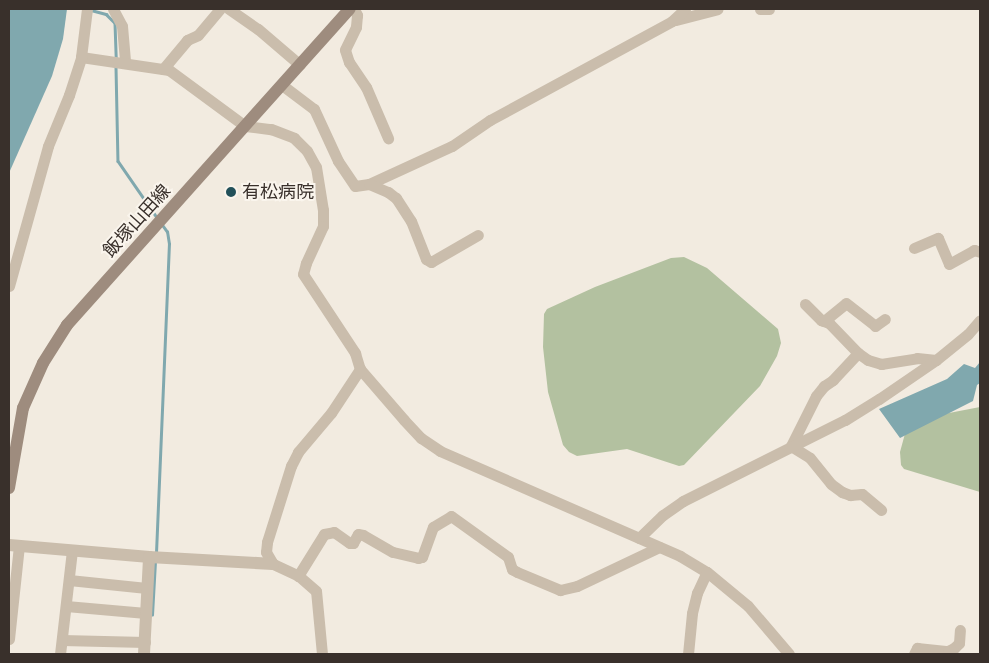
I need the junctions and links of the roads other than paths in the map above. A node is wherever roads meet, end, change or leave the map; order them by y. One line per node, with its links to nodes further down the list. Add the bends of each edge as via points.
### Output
1 (87, 9): 11 (street)
2 (113, 9): 12 (street, via 122,26)
3 (220, 9): 14 (street, via 198,35 187,40)
4 (229, 9): 13 (street)
5 (352, 9): 13 (main road, 飯塚山田線); 17 (street, via 357,16 356,27 345,50)
6 (685, 9): 10 (street)
7 (718, 9): 10 (street)
8 (760, 9): 9 (street)
9 (768, 9)
10 (672, 21): 18 (street, via 490,120 452,146)
11 (81, 57): 12 (street); 22 (street, via 48,146)
12 (119, 62): 14 (street)
13 (300, 65): 15 (main road, 飯塚山田線)
14 (163, 69): 16 (street, via 174,72)
15 (282, 85): 16 (main road, 飯塚山田線); 18 (street, via 317,113 338,161 355,186)
16 (245, 126): 29 (street, via 271,128 294,138 307,150 316,167 323,226 303,274 355,353); 31 (main road, 飯塚山田線, via 67,325 43,363 23,408)
17 (388, 138)
18 (369, 184): 19 (street, via 396,198 411,221 426,259 431,262)
19 (478, 235)
20 (914, 248): 21 (street, via 938,238 949,264 974,250)
21 (980, 252)
22 (9, 286)
23 (805, 304): 26 (street)
24 (885, 319): 26 (street, via 875,326 846,302)
25 (980, 320): 28 (street)
26 (824, 321): 27 (street)
27 (858, 353): 28 (street, via 881,364 918,358); 30 (street, via 816,396)
28 (936, 360): 30 (street, via 845,420)
29 (360, 369): 33 (street, via 421,438 440,451); 38 (street, via 291,466 267,542 266,552)
30 (792, 446): 32 (street, via 810,458 831,484 842,492 862,494); 33 (street, via 683,501)
31 (9, 488)
32 (881, 510)
33 (639, 538): 35 (street)
34 (14, 545): 36 (street); 46 (street)
35 (659, 547): 39 (street); 40 (street, via 578,586 560,590 512,569 508,557 451,516 432,527 422,557 418,558 393,552 364,535 358,534 350,542 334,532 324,534)
36 (72, 551): 37 (street); 41 (street)
37 (149, 557): 38 (street); 42 (street)
38 (273, 564): 40 (street)
39 (708, 572): 51 (street, via 692,613); 52 (street, via 748,606)
40 (298, 576): 50 (street, via 316,591)
41 (68, 580): 42 (street); 43 (street)
42 (147, 588): 44 (street)
43 (66, 606): 44 (street); 47 (street)
44 (146, 613): 48 (street)
45 (960, 630): 53 (street, via 959,643 954,648 948,651 917,648)
46 (9, 639)
47 (62, 640): 48 (street); 49 (street)
48 (144, 648)
49 (60, 654)
50 (322, 654)
51 (688, 654)
52 (789, 654)
53 (914, 654)

